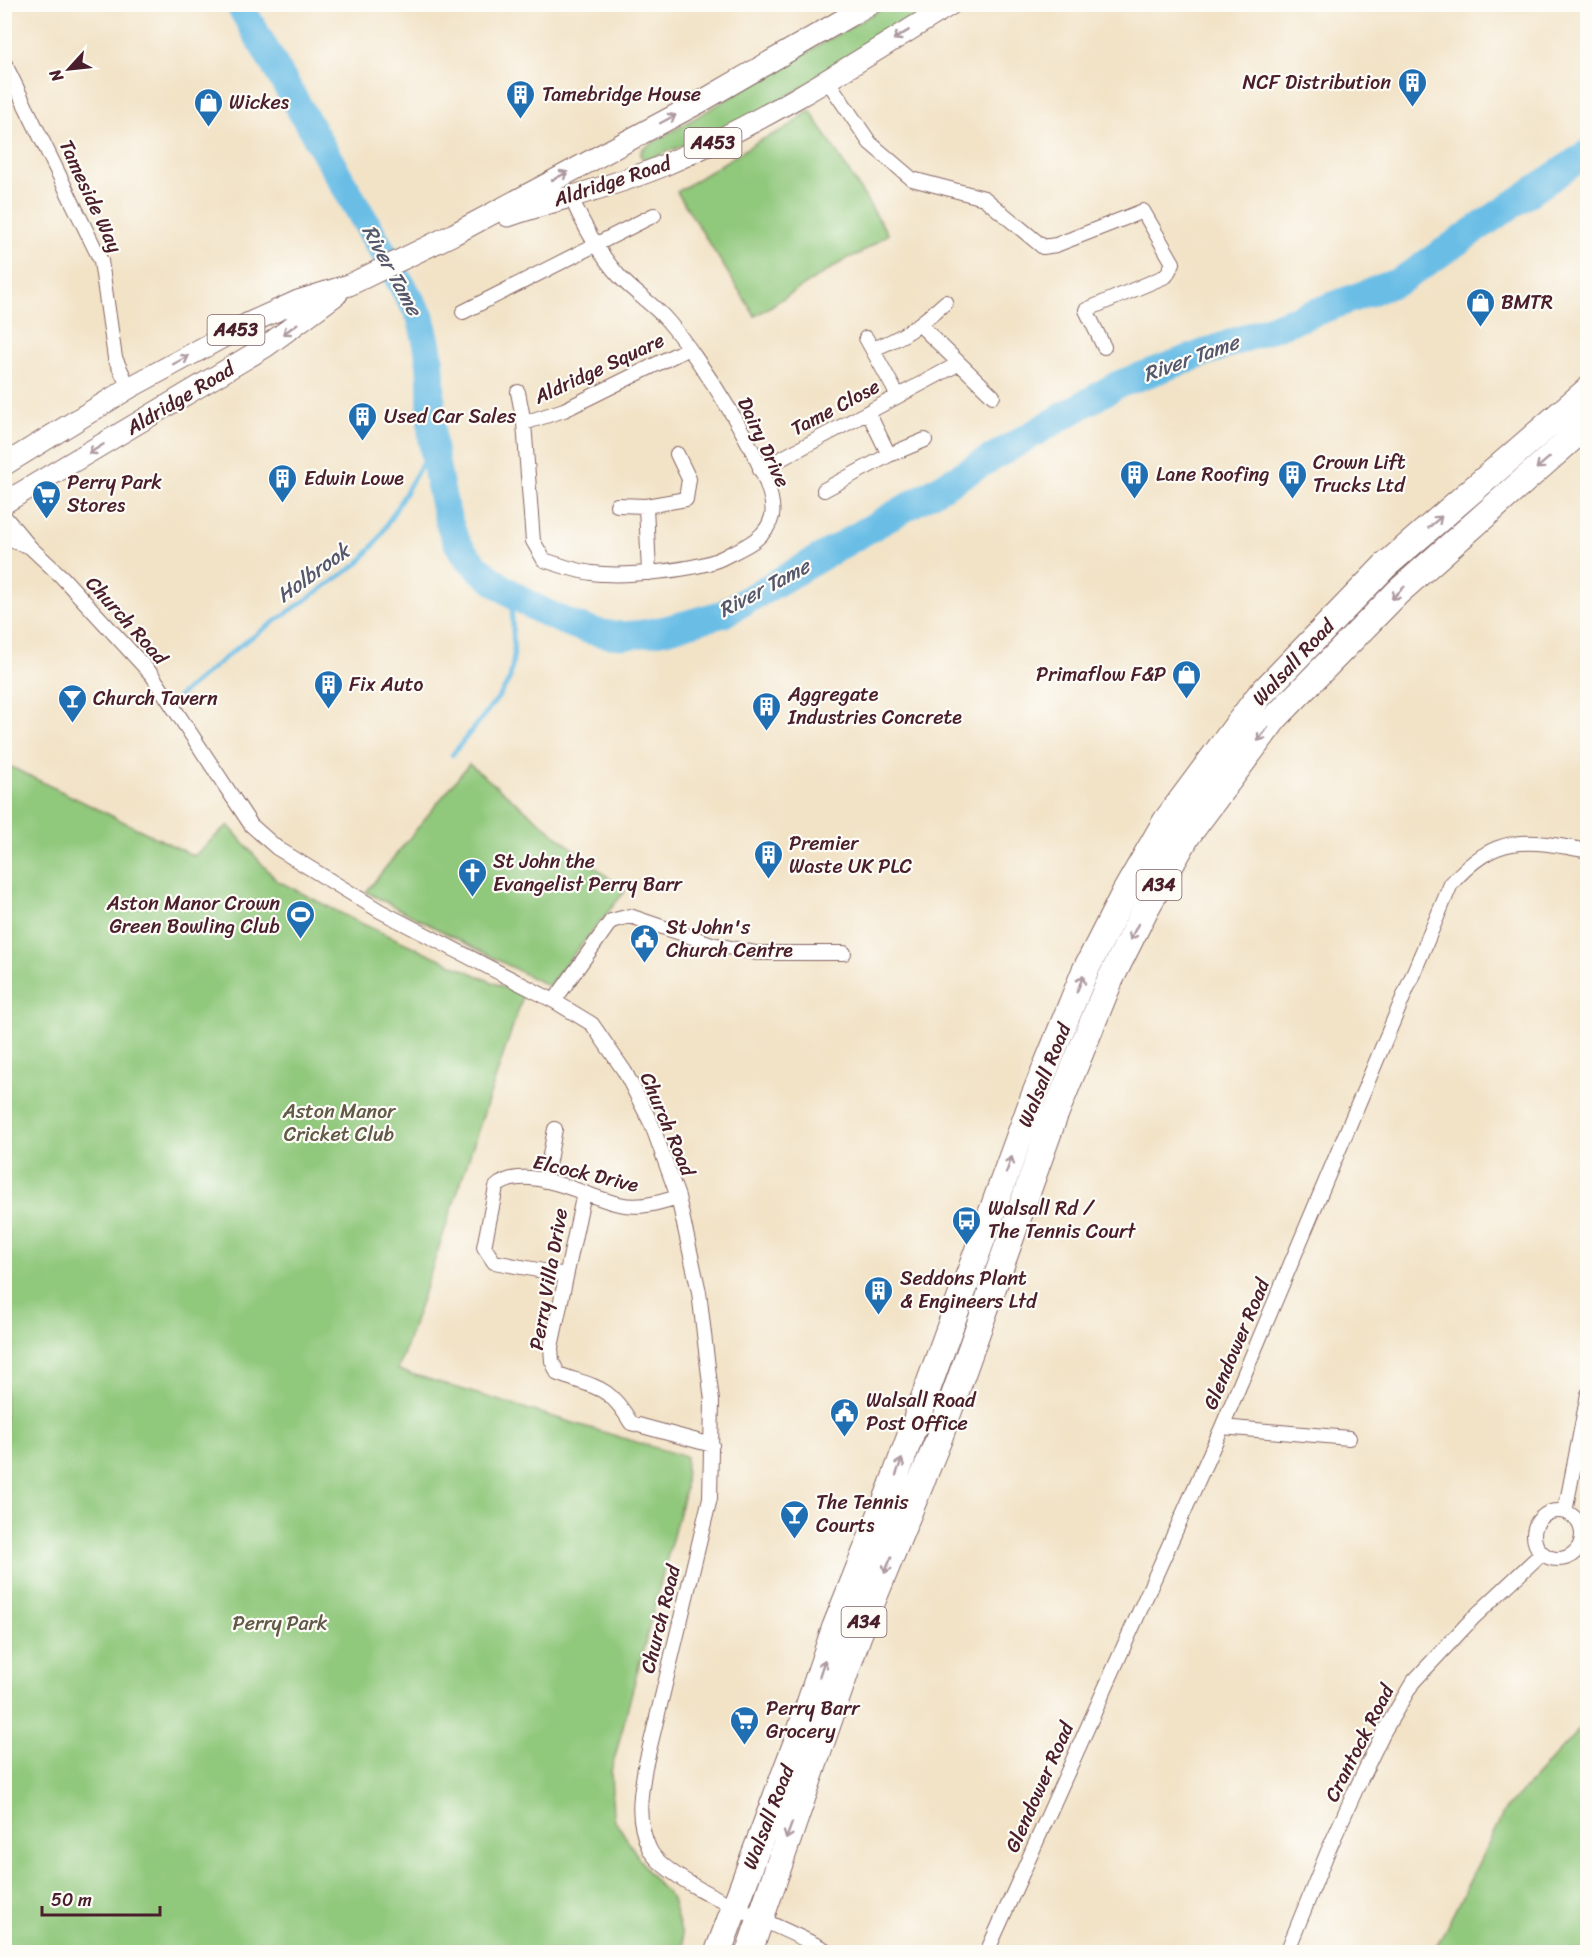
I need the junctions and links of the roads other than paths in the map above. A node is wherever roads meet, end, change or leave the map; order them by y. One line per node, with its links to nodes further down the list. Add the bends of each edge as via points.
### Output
1 (870, 4): 5 (main road, Aldridge Road / A453, one-way to 1)
2 (951, 4): 4 (main road, Aldridge Road / A453, one-way to 4)
3 (4, 62): 18 (street, Tameside Way, via 101,261 116,358)
4 (826, 81): 6 (main road, Aldridge Road / A453, via 756,122); 15 (street, via 870,143 912,179 984,198 1043,247 1143,211 1173,263 1166,276 1086,310)
5 (617, 147): 6 (main road); 9 (main road, Aldridge Road / A453, one-way to 5)
6 (634, 177): 7 (main road, Aldridge Road / A453)
7 (570, 195): 9 (main road, Aldridge Road / A453); 10 (street, Dairy Drive)
8 (654, 215): 10 (street)
9 (454, 234): 11 (main road, Aldridge Road / A453)
10 (597, 243): 13 (street); 16 (street, Dairy Drive, via 618,275 664,317)
11 (349, 285): 18 (main road, Aldridge Road / A453, one-way to 11, via 247,324 298,301); 24 (main road, Aldridge Road / A453, one-way to 24, via 265,347)
12 (946, 302): 14 (street, Tame Close)
13 (463, 312)
14 (920, 325): 17 (street); 21 (street, Tame Close, via 896,341 869,343)
15 (1104, 347)
16 (689, 348): 25 (street, Aldridge Square, via 564,411); 31 (street, Dairy Drive, via 726,403)
17 (958, 364): 21 (street, Tame Close); 22 (street)
18 (129, 388): 24 (main road); 30 (main road, Aldridge Road / A453)
19 (1587, 390): 54 (highway, Walsall Road / A34, one-way to 19, via 1033,1099 1085,971 1124,894 1166,821 1259,696 1385,566)
20 (518, 392): 25 (street, Dairy Drive)
21 (898, 396): 23 (street, Tame Close)
22 (993, 396)
23 (868, 412): 29 (street); 31 (street, Tame Close)
24 (145, 418): 33 (main road, Aldridge Road / A453, one-way to 33)
25 (524, 423): 39 (street, Dairy Drive, via 533,541 544,560 592,573)
26 (1587, 424): 55 (highway, Walsall Road / A34, one-way to 55, via 1398,592 1275,718 1187,836 1146,908 1110,980 1054,1118 938,1441 858,1636)
27 (925, 440): 29 (street)
28 (677, 454): 35 (street, via 689,479 686,499)
29 (889, 455): 32 (street)
30 (4, 465)
31 (760, 470): 39 (street, Dairy Drive, via 769,491 772,516 760,537 718,561)
32 (824, 490)
33 (4, 503)
34 (617, 505): 35 (street)
35 (646, 506): 39 (street)
36 (4, 516): 38 (street, Church Road)
37 (4, 538): 38 (street, Church Road)
38 (30, 547): 42 (street, Church Road, via 144,667 250,825 277,848 380,911)
39 (649, 573)
40 (1587, 851): 49 (street, Glendower Road, via 1513,842 1477,860 1451,884)
41 (844, 954): 42 (street, via 756,953 712,944 630,916 618,917 597,938)
42 (554, 1001): 46 (street, Church Road, via 592,1024 625,1072 652,1125)
43 (555, 1130): 44 (street)
44 (545, 1181): 45 (street, Elcock Drive); 47 (street, Elcock Drive, via 517,1177 496,1187 484,1247 494,1262)
45 (584, 1193): 46 (street, Elcock Drive, via 620,1205 645,1206); 47 (street, Perry Villa Drive)
46 (678, 1197): 51 (street, Church Road, via 699,1292 712,1401)
47 (566, 1275): 51 (street, Perry Villa Drive, via 551,1347 558,1374 606,1391 618,1400 631,1423)
48 (1587, 1394): 52 (street)
49 (1222, 1427): 50 (street); 59 (street, Glendower Road)
50 (1349, 1438)
51 (712, 1445): 54 (street, Church Road, via 710,1498 638,1810 649,1850 666,1869)
52 (1565, 1512): 53 (street, via 1541,1517 1534,1528 1533,1539); 53 (street, via 1577,1520 1582,1530 1576,1552 1556,1560)
53 (1541, 1554): 60 (street, Crantock Road, via 1473,1617 1413,1682 1383,1733 1352,1799)
54 (734, 1907): 55 (street); 56 (highway, Walsall Road / A34)
55 (760, 1918): 57 (highway, Walsall Road / A34); 58 (street)
56 (718, 1953)
57 (749, 1953)
58 (829, 1953)
59 (987, 1953)
60 (1287, 1953)

